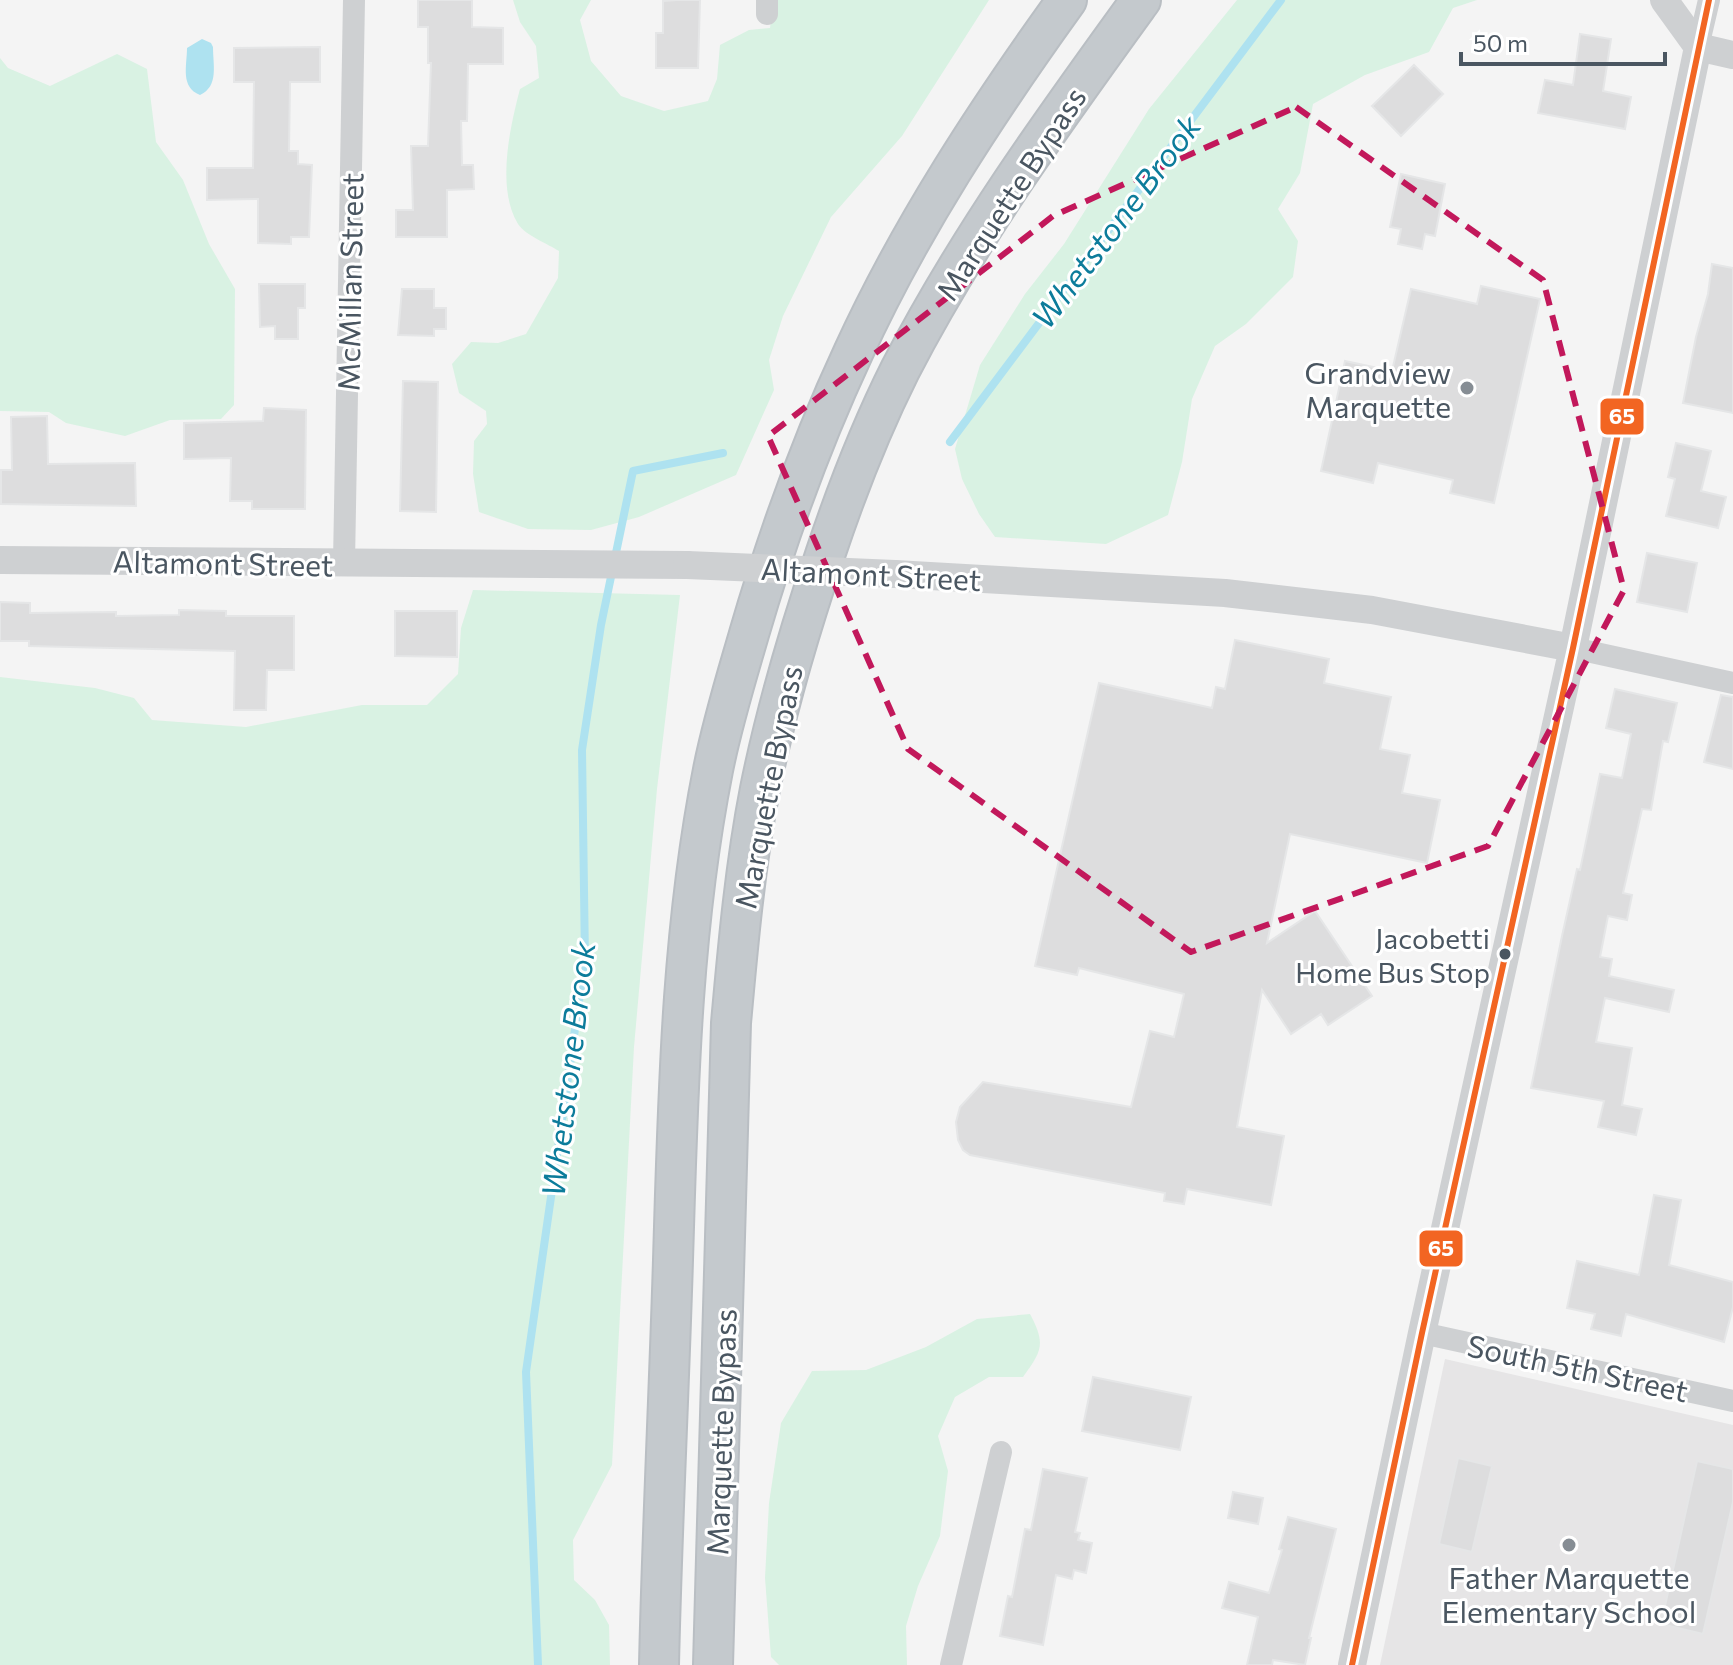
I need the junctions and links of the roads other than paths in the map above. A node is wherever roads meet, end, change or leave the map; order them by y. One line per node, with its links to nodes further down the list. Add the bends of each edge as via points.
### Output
1 (354, 0): 9 (street, McMillan Street)
2 (1067, 0): 15 (highway, Marquette Bypass, via 973,137 854,350 765,579 714,766 685,970)
3 (1141, 0): 16 (highway, Marquette Bypass, via 982,225 900,371 846,494 783,692 750,853 731,1023)
4 (1664, 0): 6 (street)
5 (1709, 0): 6 (street)
6 (1698, 47): 7 (street); 10 (street)
7 (1733, 55)
8 (0, 560): 9 (street, Altamont Street)
9 (344, 563): 10 (street, Altamont Street, bridge, via 687,565 1225,593 1372,610)
10 (1573, 648): 11 (street, Altamont Street); 12 (street)
11 (1733, 683)
12 (1422, 1333): 13 (street, South 5th Street); 18 (street)
13 (1733, 1401)
14 (1001, 1452): 17 (street)
15 (659, 1665)
16 (713, 1665)
17 (951, 1665)
18 (1352, 1665)

